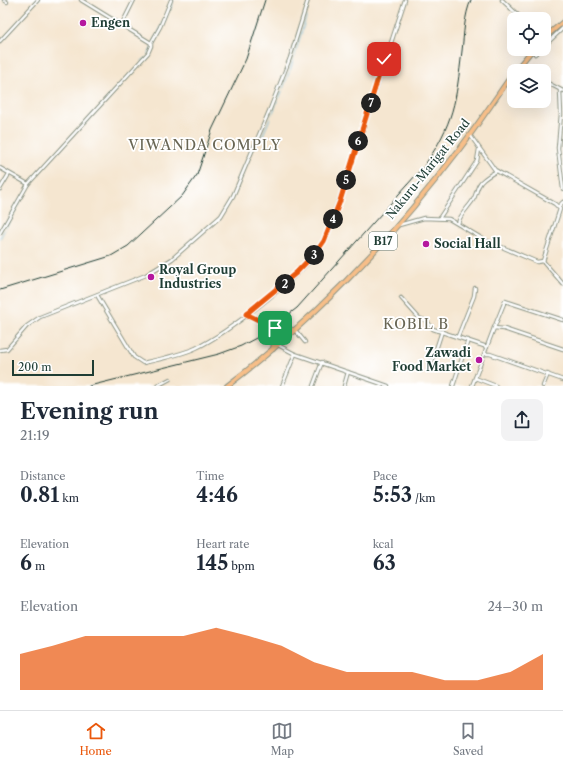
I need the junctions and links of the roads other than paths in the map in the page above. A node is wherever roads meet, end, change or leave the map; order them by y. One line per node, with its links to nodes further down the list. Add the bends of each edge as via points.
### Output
1 (38, 0): 14 (street)
2 (81, 0): 10 (street)
3 (134, 0): 10 (street)
4 (172, 0): 15 (street)
5 (308, 0): 38 (street, via 281,80 225,211 172,259 146,275)
6 (405, 0): 40 (street, via 326,237 317,251 296,273)
7 (502, 0): 8 (street)
8 (515, 12)
9 (563, 22): 12 (main road)
10 (122, 24): 15 (street)
11 (563, 28): 13 (street)
12 (551, 32)
13 (551, 39)
14 (0, 41)
15 (151, 43): 26 (street, via 148,53)
16 (527, 56): 17 (main road, Nakuru-Marigat Road / B17)
17 (520, 64)
18 (507, 82): 21 (main road, Nakuru-Marigat Road / B17)
19 (551, 85): 20 (street)
20 (562, 91): 28 (street, via 558,148)
21 (470, 135): 22 (street); 33 (main road, Nakuru-Marigat Road / B17)
22 (478, 148): 24 (street); 31 (street, via 477,161)
23 (0, 168): 25 (street)
24 (497, 171): 30 (street); 32 (street, via 479,184 473,200)
25 (10, 174): 26 (street); 27 (street)
26 (28, 184): 34 (street)
27 (0, 189)
28 (563, 189)
29 (563, 202): 30 (street)
30 (558, 207): 35 (street, via 559,213)
31 (440, 217): 32 (street); 33 (street, via 424,218)
32 (458, 224): 35 (street, via 503,249 537,262)
33 (396, 226): 44 (main road, Nakuru-Marigat Road / B17)
34 (0, 233)
35 (542, 261): 36 (street)
36 (563, 284)
37 (475, 288): 46 (street)
38 (97, 295): 40 (street, via 134,357 142,362 160,360 198,347); 55 (street, via 33,321 7,349)
39 (401, 298): 45 (street, via 430,327)
40 (246, 314): 43 (street)
41 (563, 320): 42 (street, via 505,301)
42 (494, 328): 52 (street); 54 (street)
43 (276, 329): 44 (main road); 47 (street); 49 (street); 53 (main road)
44 (295, 330): 47 (main road, Nakuru-Marigat Road / B17); 50 (street)
45 (442, 331): 46 (street); 59 (street)
46 (458, 336): 48 (street)
47 (286, 338): 49 (main road, Nakuru-Marigat Road / B17)
48 (468, 340): 52 (street); 72 (street)
49 (282, 342): 51 (main road, Nakuru-Marigat Road / B17)
50 (305, 342)
51 (278, 345): 53 (main road, Nakuru-Marigat Road / B17); 56 (street)
52 (487, 347): 57 (street)
53 (273, 349): 67 (main road, Nakuru-Marigat Road / B17)
54 (563, 349)
55 (0, 350)
56 (295, 354): 58 (street); 68 (street)
57 (485, 354): 61 (street); 62 (street)
58 (322, 362): 60 (street); 69 (street)
59 (430, 368)
60 (348, 372): 65 (street); 70 (street)
61 (548, 374): 64 (street); 75 (street)
62 (475, 378): 73 (street); 74 (street)
63 (170, 379): 66 (street)
64 (563, 380)
65 (378, 384): 71 (street)
66 (157, 386)
67 (227, 386)
68 (282, 386)
69 (314, 386)
70 (344, 386)
71 (388, 386)
72 (453, 386)
73 (472, 386)
74 (496, 386)
75 (544, 386)

